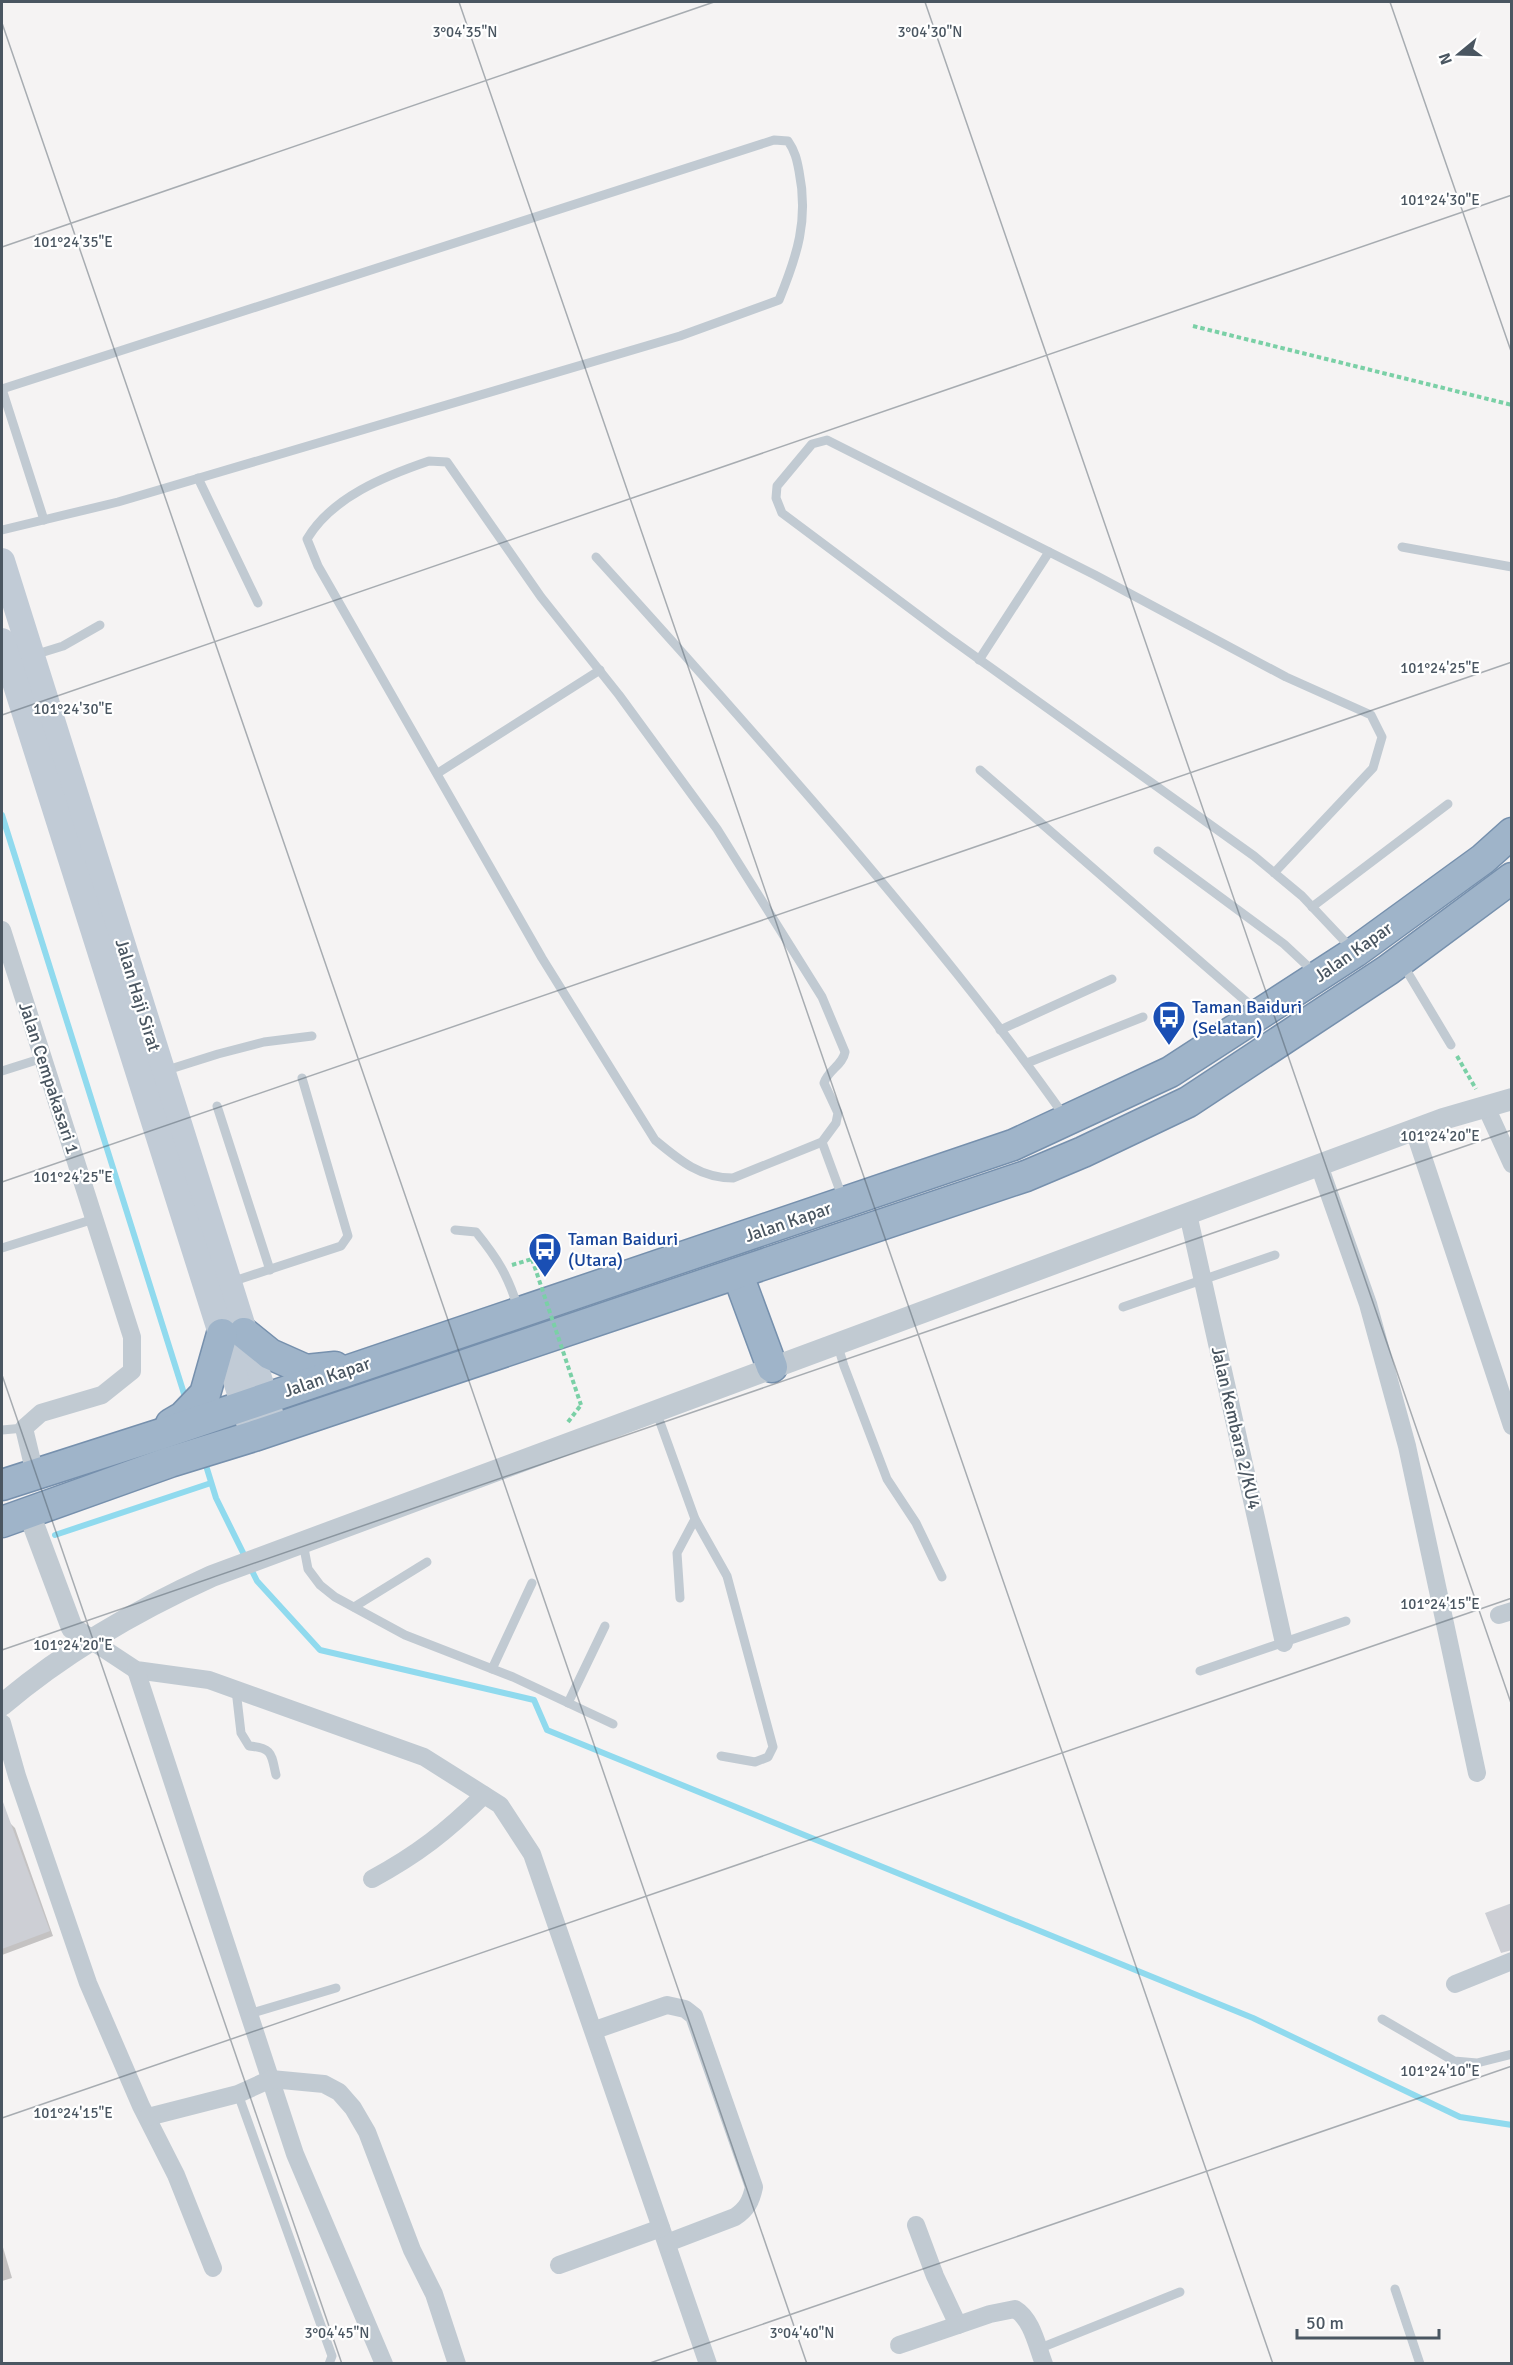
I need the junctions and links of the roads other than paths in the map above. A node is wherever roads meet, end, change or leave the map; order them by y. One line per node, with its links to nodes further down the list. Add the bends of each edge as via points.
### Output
1 (2, 389): 2 (lane, via 774,140 788,141 794,149 802,185 803,229 779,300 680,336); 3 (lane)
2 (198, 478): 3 (lane); 10 (lane)
3 (44, 520): 4 (lane)
4 (2, 530)
5 (1402, 547): 9 (lane)
6 (1049, 552): 14 (lane); 14 (lane, via 827,440 812,444 777,486 776,498 782,513); 21 (lane, via 1286,677 1371,716 1382,737 1373,768)
7 (596, 557): 31 (lane, via 785,768 899,902)
8 (2, 561): 13 (main road, Jalan Haji Sirat)
9 (1512, 567)
10 (258, 603)
11 (100, 624): 13 (lane, via 63,646)
12 (2, 641): 59 (main road, Jalan Haji Sirat)
13 (31, 656): 37 (main road, Jalan Haji Sirat)
14 (980, 660): 21 (lane)
15 (600, 670): 17 (lane); 17 (lane, via 541,597 447,462 429,460 393,473 337,505 315,525 307,539 318,566); 44 (lane, via 717,829 822,997 845,1052 824,1083 838,1113 836,1124)
16 (980, 770): 29 (lane)
17 (438, 773): 44 (lane, via 542,958 655,1140 680,1161 718,1178 733,1178)
18 (1448, 804): 23 (lane)
19 (1512, 833): 25 (highway, Jalan Kapar, via 1483,859)
20 (1158, 851): 27 (lane, via 1284,944)
21 (1274, 873): 23 (lane)
22 (1512, 878): 26 (highway, Jalan Kapar)
23 (1312, 907): 25 (lane)
24 (2, 930): 34 (street, Jalan Cempakasari 1)
25 (1355, 952): 27 (highway, Jalan Kapar)
26 (1401, 961): 33 (lane); 56 (highway, Jalan Kapar, via 1188,1102 1026,1176)
27 (1319, 977): 29 (highway, Jalan Kapar)
28 (1112, 979): 31 (lane)
29 (1260, 1013): 42 (highway, Jalan Kapar, via 1170,1072)
30 (1143, 1017): 35 (lane)
31 (1000, 1030): 35 (lane)
32 (312, 1036): 37 (lane, via 264,1042)
33 (1451, 1046)
34 (43, 1058): 36 (lane); 49 (street, Jalan Cempakasari 1)
35 (1027, 1063): 42 (lane)
36 (2, 1071)
37 (162, 1072): 55 (main road, Jalan Haji Sirat)
38 (302, 1078): 53 (lane, via 348,1236 341,1246)
39 (1512, 1100): 41 (street)
40 (217, 1106): 53 (lane)
41 (1486, 1107): 43 (street); 45 (street)
42 (1067, 1119): 47 (highway, Jalan Kapar, via 1013,1145)
43 (1414, 1130): 46 (street); 67 (street)
44 (822, 1142): 47 (lane)
45 (1512, 1164)
46 (1319, 1165): 48 (street); 94 (street, via 1368,1304 1407,1446)
47 (845, 1202): 58 (highway, Jalan Kapar)
48 (1188, 1214): 54 (street, Jalan Kembara 2/KU4); 61 (street)
49 (94, 1219): 51 (lane); 68 (street, Jalan Cempakasari 1, via 132,1337 132,1371 102,1395 41,1413)
50 (455, 1230): 58 (lane, via 476,1232 509,1278)
51 (2, 1248)
52 (1275, 1255): 54 (lane)
53 (270, 1270): 55 (lane)
54 (1203, 1280): 57 (lane); 84 (street, Jalan Kembara 2/KU4)
55 (228, 1282): 59 (main road, Jalan Haji Sirat)
56 (743, 1288): 60 (highway, Jalan Kapar); 63 (highway)
57 (1123, 1307)
58 (519, 1311): 60 (highway); 62 (highway, Jalan Kapar)
59 (233, 1333): 62 (highway, via 306,1370); 64 (main road, Jalan Haji Sirat); 65 (highway)
60 (530, 1343): 70 (highway, Jalan Kapar)
61 (837, 1343): 63 (street); 77 (lane, via 887,1479 916,1523)
62 (365, 1364): 64 (highway, Jalan Kapar)
63 (772, 1367): 66 (street)
64 (255, 1402): 65 (highway, Jalan Kapar); 70 (main road, Jalan Haji Sirat)
65 (211, 1405): 71 (highway, Jalan Kapar, via 164,1430)
66 (656, 1410): 74 (lane); 75 (street)
67 (1512, 1426)
68 (24, 1428): 69 (lane); 71 (street)
69 (2, 1430)
70 (265, 1432): 73 (highway, Jalan Kapar)
71 (35, 1474): 72 (highway, Jalan Kapar)
72 (2, 1485)
73 (15, 1517): 83 (street, via 72,1628)
74 (695, 1519): 79 (lane, via 677,1552); 93 (lane, via 727,1576 773,1747 768,1757 755,1762)
75 (302, 1541): 80 (lane, via 308,1569 320,1585); 83 (street, via 159,1601)
76 (427, 1562): 80 (lane)
77 (942, 1577)
78 (532, 1583): 85 (lane)
79 (680, 1598)
80 (354, 1607): 85 (lane, via 405,1635)
81 (1346, 1622): 84 (lane)
82 (605, 1626): 89 (lane)
83 (92, 1641): 86 (street); 90 (street)
84 (1284, 1643): 87 (lane)
85 (492, 1669): 89 (lane)
86 (136, 1670): 88 (street, via 209,1680); 101 (street)
87 (1200, 1671)
88 (236, 1690): 95 (lane, via 241,1733 249,1746 264,1747 270,1752); 96 (street, via 424,1757)
89 (568, 1703): 92 (lane)
90 (2, 1705)
91 (2, 1723): 107 (street, via 88,1983)
92 (614, 1724)
93 (721, 1756)
94 (1477, 1773)
95 (276, 1775)
96 (484, 1795): 97 (street, via 448,1830 409,1859); 103 (street, via 500,1805 532,1854)
97 (372, 1879)
98 (1512, 1961): 99 (street)
99 (1455, 1984)
100 (336, 1988): 101 (lane)
101 (249, 2014): 105 (street)
102 (1382, 2019): 104 (lane, via 1454,2061 1477,2063)
103 (595, 2030): 109 (street); 109 (street, via 667,2005 685,2009 694,2016 754,2187 751,2201 735,2217)
104 (1512, 2054)
105 (271, 2079): 106 (street); 118 (street, via 295,2154); 119 (street, via 324,2084 339,2092 353,2109 367,2132 412,2250 434,2294)
106 (238, 2094): 107 (street); 117 (lane, via 332,2356)
107 (148, 2116): 111 (street)
108 (916, 2224): 114 (street)
109 (664, 2235): 110 (street); 120 (street)
110 (559, 2265)
111 (213, 2268)
112 (1395, 2289): 121 (lane)
113 (1180, 2292): 116 (lane)
114 (958, 2325): 115 (street); 116 (street, via 1015,2309 1033,2333)
115 (899, 2345)
116 (1041, 2356)
117 (329, 2364)
118 (384, 2364)
119 (457, 2364)
120 (708, 2364)
121 (1420, 2364)

